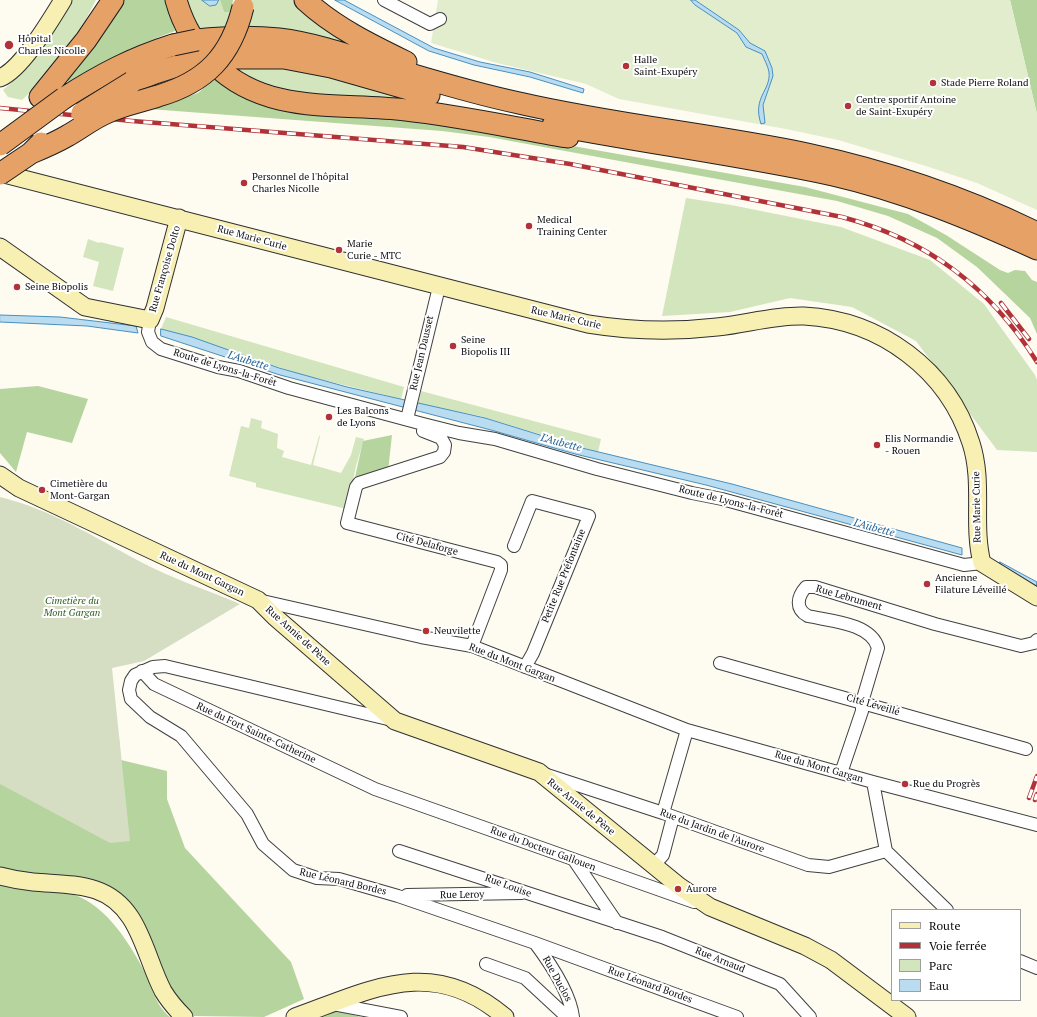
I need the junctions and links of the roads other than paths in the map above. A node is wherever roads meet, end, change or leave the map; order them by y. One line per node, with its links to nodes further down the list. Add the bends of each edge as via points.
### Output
1 (63, 0): 9 (street, via 16,67)
2 (113, 0): 12 (highway, via 86,40 40,97)
3 (176, 0): 11 (highway, via 188,33 209,60 246,89 278,100 299,104 405,110 591,141)
4 (304, 0): 10 (highway, via 338,26 369,44 434,73)
5 (384, 0): 7 (street, via 430,24)
6 (243, 4): 14 (highway, bridge, via 235,33 225,52 210,69 195,80 160,96 105,113 49,146)
7 (440, 19)
8 (202, 53): 10 (highway, via 255,36 282,39 349,55); 11 (highway, via 306,61 470,106); 13 (highway, bridge, via 173,45 144,54 106,72 64,98); 14 (highway, bridge, via 113,92 44,139)
9 (0, 78)
10 (454, 87): 17 (highway, via 546,110 838,161 933,189)
11 (612, 137): 19 (highway, via 786,166 880,188 935,206)
12 (0, 138)
13 (0, 145)
14 (31, 153): 15 (highway, bridge)
15 (0, 173): 16 (street, Rue Marie Curie)
16 (179, 218): 20 (street, Rue Marie Curie); 21 (street, Rue Françoise Dolto)
17 (1037, 233)
18 (0, 247): 21 (street, via 85,307)
19 (1037, 249)
20 (439, 287): 22 (street, Rue Jean Dausset); 26 (street, Rue Marie Curie, via 588,324 617,328 698,329 768,318 803,316 846,323 875,334 899,347 924,366 942,386 958,412 971,443 977,474)
21 (150, 320): 22 (street, Route de Lyons-la-Forêt, via 148,332 152,342 161,348 289,388)
22 (411, 413): 24 (street, Route de Lyons-la-Forêt, via 417,428 444,441 444,452 440,457 359,484); 26 (street, Route de Lyons-la-Forêt, via 459,433 495,439 597,469 722,498 964,564)
23 (0, 475): 28 (street, Rue du Mont Gargan, via 19,488)
24 (347, 523): 30 (street, Cité Delaforge, via 500,565 501,570)
25 (514, 546): 32 (street, Petite Rue Préfontaine, via 532,500 589,516)
26 (980, 555): 27 (street)
27 (1037, 597)
28 (258, 600): 30 (street, Rue du Mont Gargan); 35 (street, Rue Annie de Pène)
29 (1037, 640): 34 (street, Rue Lebrument, via 1021,646 935,624 815,587 806,587 801,592 798,604 801,612 808,616 860,628 870,633 876,641 878,648)
30 (472, 646): 32 (street, Rue du Mont Gargan)
31 (720, 663): 34 (street, Cité Léveillé)
32 (526, 667): 36 (street, Rue du Mont Gargan)
33 (142, 671): 35 (street, via 165,666); 41 (street, Rue du Fort Sainte-Catherine, via 154,684); 50 (street, Rue Léonard Bordes, via 130,681 130,698 150,717 181,736 247,814 263,844 293,870 317,878 339,879)
34 (862, 702): 37 (street, Cité Léveillé); 39 (street, Rue Lebrument, via 862,711)
35 (395, 721): 38 (street, Rue Annie de Pène)
36 (687, 730): 39 (street, Rue du Mont Gargan); 42 (street)
37 (1026, 749)
38 (539, 772): 42 (street, Rue du Jardin de l'Aurore); 47 (street, Rue Annie de Pène)
39 (841, 773): 40 (street, Rue du Mont Gargan)
40 (873, 782): 43 (street, Rue du Mont Gargan); 45 (street)
41 (375, 789): 46 (street, Rue du Docteur Gallouen)
42 (668, 815): 45 (street, Rue du Jardin de l'Aurore, via 808,865 829,867); 47 (street, via 662,855)
43 (1037, 825)
44 (399, 851): 49 (street, Rue Louise)
45 (886, 851): 52 (street)
46 (574, 860): 51 (street, Rue du Docteur Gallouen); 53 (street)
47 (654, 865): 51 (street, Rue Annie de Pène)
48 (0, 876): 59 (street, via 31,882 78,885 98,890 115,900 129,914 138,929 163,990)
49 (526, 893): 50 (street, Rue Leroy); 53 (street, Rue Louise)
50 (398, 896): 54 (street, Rue Léonard Bordes)
51 (710, 907): 67 (street, Rue Annie de Pène, via 805,946 831,960)
52 (946, 909)
53 (617, 923): 66 (street, Rue Arnaud, via 662,937 780,984)
54 (535, 943): 64 (street, Rue Duclos, via 548,960 572,1005); 65 (street, Rue Léonard Bordes)
55 (1021, 961): 57 (street)
56 (486, 964): 63 (street, via 525,978)
57 (1037, 968)
58 (333, 1004): 60 (street); 61 (street); 62 (street, via 390,984 426,981 445,984 473,994)
59 (184, 1017)
60 (295, 1017)
61 (401, 1017)
62 (506, 1017)
63 (567, 1017)
64 (573, 1017)
65 (737, 1017)
66 (810, 1017)
67 (907, 1017)

